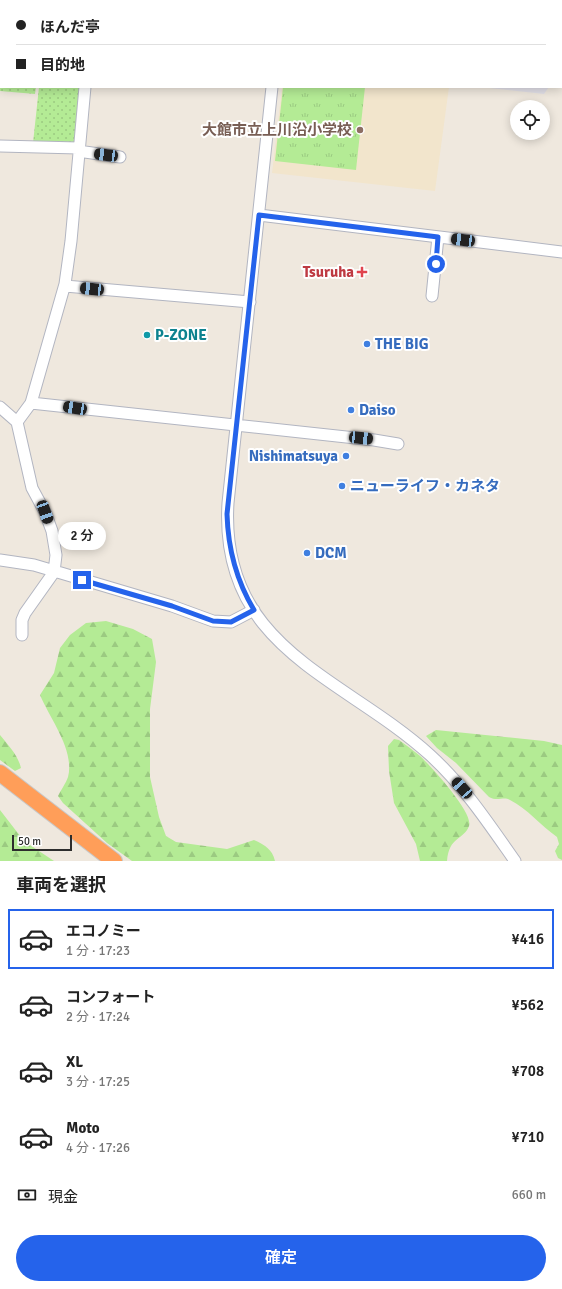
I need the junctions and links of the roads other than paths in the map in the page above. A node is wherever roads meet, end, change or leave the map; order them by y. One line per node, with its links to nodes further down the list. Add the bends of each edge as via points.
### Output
1 (85, 88): 4 (street)
2 (272, 88): 6 (street)
3 (0, 146): 4 (street)
4 (78, 150): 5 (street); 9 (street, via 71,242)
5 (120, 156)
6 (259, 215): 7 (street); 11 (street)
7 (438, 237): 8 (street); 10 (street)
8 (562, 252)
9 (64, 286): 11 (street); 12 (street)
10 (432, 296)
11 (250, 302): 15 (street)
12 (31, 403): 14 (street); 15 (street)
13 (0, 407): 14 (street)
14 (18, 422): 18 (street, via 32,488 52,531 56,555)
15 (236, 425): 16 (street); 19 (street, via 227,508 229,541 237,576)
16 (398, 444)
17 (0, 560): 18 (street, via 34,565)
18 (54, 572): 19 (street, via 172,606 213,621 231,622); 20 (street, via 25,613 22,620)
19 (254, 610): 26 (street, via 275,639 294,657 396,727 430,755 462,788)
20 (22, 635)
21 (0, 773): 23 (highway)
22 (0, 787): 23 (highway)
23 (58, 825): 24 (highway); 25 (highway)
24 (97, 861)
25 (114, 861)
26 (515, 861)

